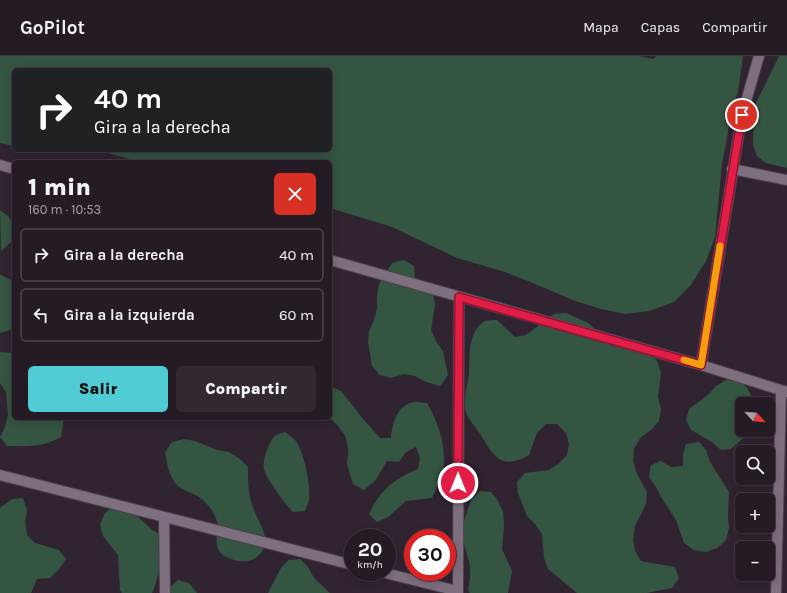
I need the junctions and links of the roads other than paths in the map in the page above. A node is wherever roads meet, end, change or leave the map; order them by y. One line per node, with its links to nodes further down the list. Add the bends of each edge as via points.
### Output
1 (759, 56): 4 (street, via 742,115)
2 (0, 165): 3 (street)
3 (12, 168)
4 (732, 169): 5 (street); 8 (street)
5 (787, 180)
6 (332, 261): 7 (street)
7 (459, 297): 8 (street); 14 (street)
8 (701, 365): 9 (street)
9 (784, 391): 16 (street)
10 (0, 475): 11 (street)
11 (164, 517): 12 (street); 15 (street)
12 (344, 563)
13 (396, 576): 14 (street)
14 (458, 592)
15 (165, 593)
16 (776, 593)

